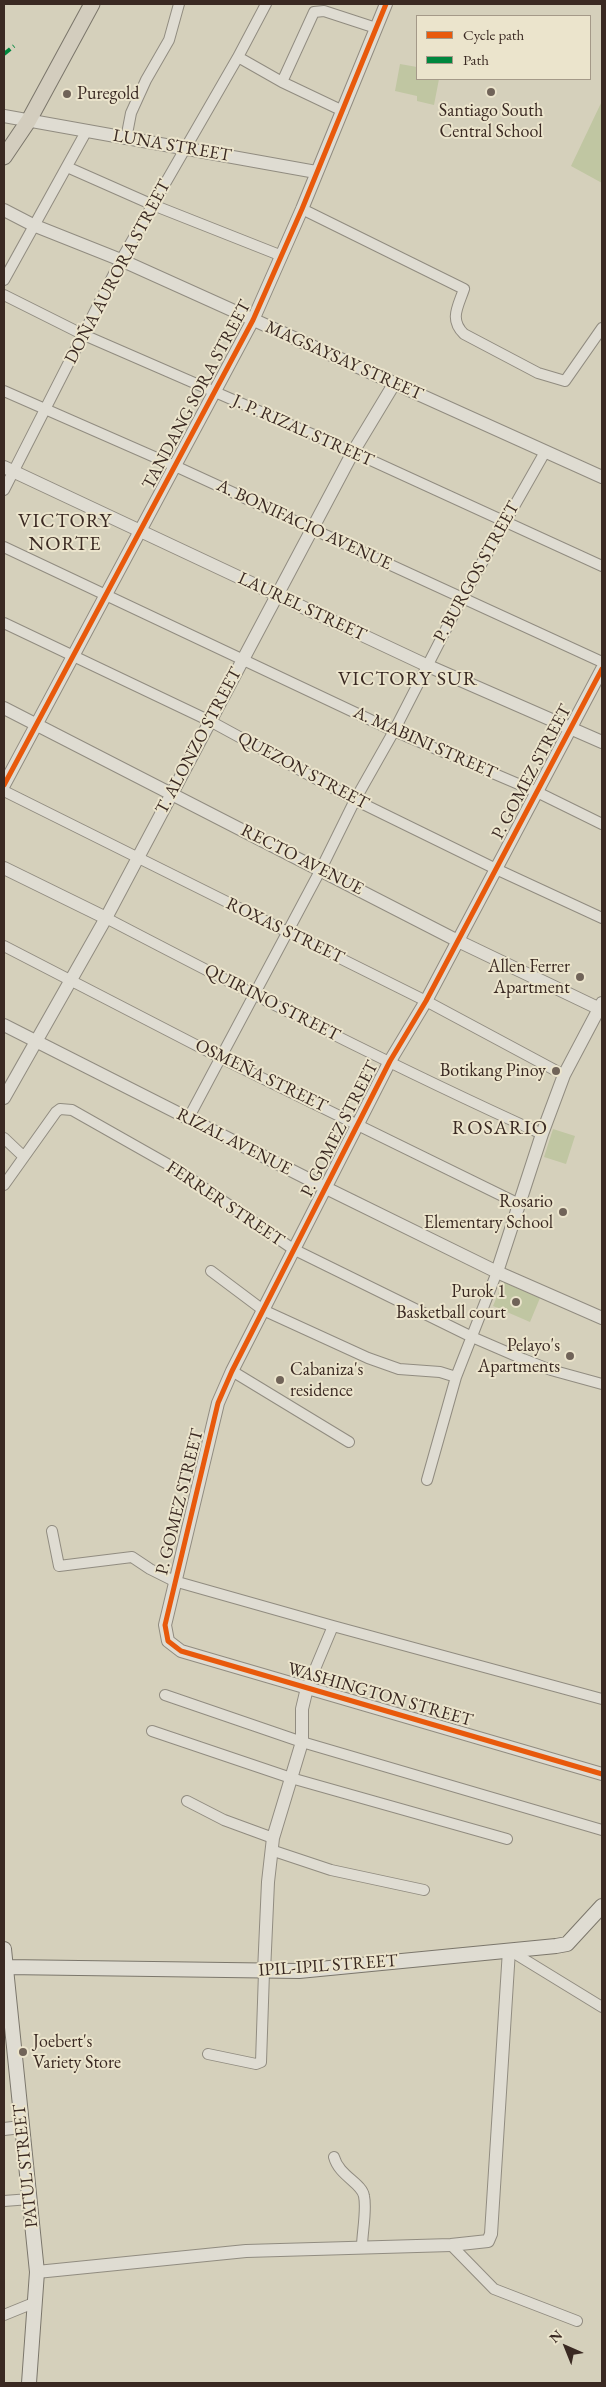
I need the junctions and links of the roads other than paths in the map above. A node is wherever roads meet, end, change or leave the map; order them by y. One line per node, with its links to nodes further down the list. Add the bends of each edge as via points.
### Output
1 (92, 4): 10 (main road)
2 (179, 4): 12 (street, via 169,40 131,113)
3 (266, 4): 6 (street, DOÑA AURORA STREET)
4 (386, 4): 5 (street, TANDANG SORA STREET)
5 (376, 28): 7 (street, via 324,11 314,12); 8 (street, TANDANG SORA STREET)
6 (238, 58): 7 (street); 13 (street, DOÑA AURORA STREET)
7 (282, 82): 8 (street)
8 (343, 111): 16 (street, TANDANG SORA STREET)
9 (4, 116): 10 (street, LUNA STREET)
10 (28, 120): 11 (street, LUNA STREET); 14 (main road)
11 (86, 130): 12 (street, LUNA STREET); 15 (street)
12 (126, 139): 13 (street, LUNA STREET)
13 (185, 148): 16 (street, LUNA STREET); 17 (street, DOÑA AURORA STREET)
14 (4, 157)
15 (67, 167): 17 (street); 20 (street)
16 (316, 172): 18 (street, TANDANG SORA STREET)
17 (153, 205): 21 (street); 22 (street, DOÑA AURORA STREET)
18 (302, 209): 21 (street, TANDANG SORA STREET); 26 (street, via 464,289 456,315 458,328 547,377 565,381)
19 (4, 210): 20 (street, MAGSAYSAY STREET)
20 (33, 225): 22 (street, MAGSAYSAY STREET); 23 (street)
21 (282, 256): 25 (street, TANDANG SORA STREET)
22 (121, 260): 25 (street, MAGSAYSAY STREET); 27 (street, DOÑA AURORA STREET)
23 (4, 280)
24 (4, 295): 27 (street, J. P. RIZAL STREET)
25 (253, 320): 28 (street, MAGSAYSAY STREET); 30 (street, TANDANG SORA STREET)
26 (602, 328)
27 (84, 335): 30 (street, J. P. RIZAL STREET); 31 (street, DOÑA AURORA STREET)
28 (394, 384): 32 (street, T. ALONZO STREET); 33 (street, MAGSAYSAY STREET)
29 (4, 391): 31 (street, A. BONIFACIO AVENUE)
30 (216, 392): 32 (street, J. P. RIZAL STREET); 34 (street, TANDANG SORA STREET)
31 (45, 410): 34 (street, A. BONIFACIO AVENUE); 35 (street, DOÑA AURORA STREET)
32 (353, 452): 38 (street, J. P. RIZAL STREET); 39 (street, T. ALONZO STREET)
33 (545, 452): 36 (street, MAGSAYSAY STREET); 38 (street, P. BURGOS STREET)
34 (175, 466): 39 (street, A. BONIFACIO AVENUE); 40 (street, TANDANG SORA STREET)
35 (9, 469): 37 (street, DOÑA AURORA STREET); 40 (street, LAUREL STREET)
36 (602, 477)
37 (4, 490)
38 (505, 522): 42 (street, J. P. RIZAL STREET); 45 (street, P. BURGOS STREET)
39 (313, 529): 44 (street, T. ALONZO STREET); 45 (street, A. BONIFACIO AVENUE)
40 (141, 530): 43 (street, TANDANG SORA STREET); 44 (street, LAUREL STREET)
41 (4, 547): 43 (street, A. MABINI STREET)
42 (602, 566)
43 (107, 595): 47 (street, TANDANG SORA STREET); 48 (street, A. MABINI STREET)
44 (276, 595): 48 (street, T. ALONZO STREET); 50 (street, LAUREL STREET)
45 (462, 598): 49 (street, A. BONIFACIO AVENUE); 50 (street, P. BURGOS STREET)
46 (4, 623): 47 (street, QUEZON STREET)
47 (72, 657): 53 (street, QUEZON STREET); 54 (street, TANDANG SORA STREET)
48 (243, 658): 53 (street, T. ALONZO STREET); 56 (street, A. MABINI STREET)
49 (602, 662)
50 (426, 665): 55 (street, LAUREL STREET); 56 (street, P. BURGOS STREET)
51 (602, 669): 55 (street, P. GOMEZ STREET)
52 (4, 708): 54 (street, RECTO AVENUE)
53 (210, 721): 61 (street, T. ALONZO STREET); 62 (street, QUEZON STREET)
54 (36, 724): 58 (street, TANDANG SORA STREET); 61 (street, RECTO AVENUE)
55 (572, 728): 57 (street, LAUREL STREET); 60 (street, P. GOMEZ STREET)
56 (394, 731): 60 (street, A. MABINI STREET); 62 (street, P. BURGOS STREET)
57 (602, 742)
58 (4, 785)
59 (4, 791): 64 (street, ROXAS STREET)
60 (537, 792): 63 (street, A. MABINI STREET); 67 (street, P. GOMEZ STREET)
61 (171, 794): 64 (street, T. ALONZO STREET); 66 (street, RECTO AVENUE)
62 (355, 800): 66 (street, P. BURGOS STREET); 67 (street, QUEZON STREET)
63 (602, 824)
64 (137, 858): 68 (street, T. ALONZO STREET); 70 (street, ROXAS STREET)
65 (4, 868): 68 (street, QUIRINO STREET)
66 (321, 869): 70 (street, P. BURGOS STREET); 71 (street, RECTO AVENUE)
67 (496, 869): 69 (street, QUEZON STREET); 71 (street, P. GOMEZ STREET)
68 (106, 918): 73 (street, T. ALONZO STREET); 74 (street, QUIRINO STREET)
69 (602, 918)
70 (288, 932): 74 (street, P. BURGOS STREET); 75 (street, ROXAS STREET)
71 (458, 940): 75 (street, P. GOMEZ STREET); 76 (street, RECTO AVENUE)
72 (4, 946): 73 (street, OSMEÑA STREET)
73 (71, 980): 78 (street, T. ALONZO STREET); 79 (street, OSMEÑA STREET)
74 (254, 995): 79 (street, P. BURGOS STREET); 80 (street, QUIRINO STREET)
75 (426, 1001): 80 (street, P. GOMEZ STREET); 81 (street, ROXAS STREET)
76 (601, 1007): 81 (street)
77 (4, 1025): 78 (street, RIZAL AVENUE)
78 (37, 1042): 82 (street, T. ALONZO STREET); 83 (street, RIZAL AVENUE)
79 (221, 1058): 83 (street, P. BURGOS STREET); 84 (street, OSMEÑA STREET)
80 (390, 1061): 84 (street, P. GOMEZ STREET); 85 (street, QUIRINO STREET)
81 (564, 1075): 85 (street)
82 (4, 1098)
83 (188, 1119): 89 (street, RIZAL AVENUE)
84 (359, 1124): 89 (street, P. GOMEZ STREET); 90 (street, OSMEÑA STREET)
85 (542, 1134): 90 (street)
86 (4, 1138): 87 (street)
87 (23, 1156): 88 (street); 91 (street, FERRER STREET, via 56,1112 72,1110 178,1170)
88 (4, 1185)
89 (326, 1188): 91 (street, P. GOMEZ STREET); 93 (street, RIZAL AVENUE)
90 (518, 1204): 93 (street)
91 (293, 1249): 94 (street, P. GOMEZ STREET); 96 (street, FERRER STREET)
92 (211, 1271): 94 (street)
93 (497, 1272): 95 (street, RIZAL AVENUE); 96 (street)
94 (263, 1310): 97 (street, P. GOMEZ STREET); 98 (street, via 399,1369 440,1372)
95 (602, 1318)
96 (472, 1337): 98 (street); 99 (street, FERRER STREET, via 551,1370)
97 (232, 1371): 100 (street); 103 (street, P. GOMEZ STREET, via 218,1403)
98 (456, 1377): 101 (street)
99 (602, 1384)
100 (349, 1442)
101 (427, 1480)
102 (52, 1531): 103 (street, via 59,1566 132,1557)
103 (174, 1581): 104 (street, P. GOMEZ STREET); 105 (street)
104 (165, 1625): 106 (street, WASHINGTON STREET, via 168,1641 181,1651)
105 (333, 1626): 106 (street); 108 (street)
106 (307, 1688): 110 (street, via 302,1709); 111 (street, WASHINGTON STREET)
107 (165, 1695): 110 (street)
108 (602, 1699)
109 (152, 1731): 112 (street)
110 (302, 1742): 112 (street); 114 (street)
111 (602, 1774)
112 (291, 1778): 115 (street); 116 (street)
113 (187, 1801): 116 (street)
114 (602, 1830)
115 (507, 1839)
116 (272, 1844): 117 (street, via 331,1870); 122 (street)
117 (424, 1890)
118 (602, 1906): 120 (main road, IPIL-IPIL STREET, via 567,1944)
119 (4, 1949): 121 (main road, PATUL STREET)
120 (509, 1950): 122 (main road, IPIL-IPIL STREET); 124 (street); 132 (street, via 491,2234 488,2241)
121 (6, 1967): 122 (main road, IPIL-IPIL STREET); 123 (main road, PATUL STREET)
122 (264, 1972): 125 (street, via 261,2062 256,2064)
123 (6, 1993): 126 (main road, PATUL STREET)
124 (602, 2007)
125 (208, 2054)
126 (10, 2058): 127 (main road, PATUL STREET)
127 (22, 2127): 128 (street); 130 (main road, PATUL STREET)
128 (4, 2128)
129 (334, 2157): 133 (street, via 340,2171 364,2196)
130 (30, 2199): 131 (street); 134 (main road, PATUL STREET)
131 (4, 2201)
132 (451, 2244): 133 (street); 137 (street, via 494,2289)
133 (362, 2248): 134 (street, via 246,2251)
134 (37, 2272): 135 (main road, PATUL STREET)
135 (36, 2302): 136 (street); 138 (main road, PATUL STREET)
136 (4, 2315)
137 (577, 2322)
138 (30, 2383)

